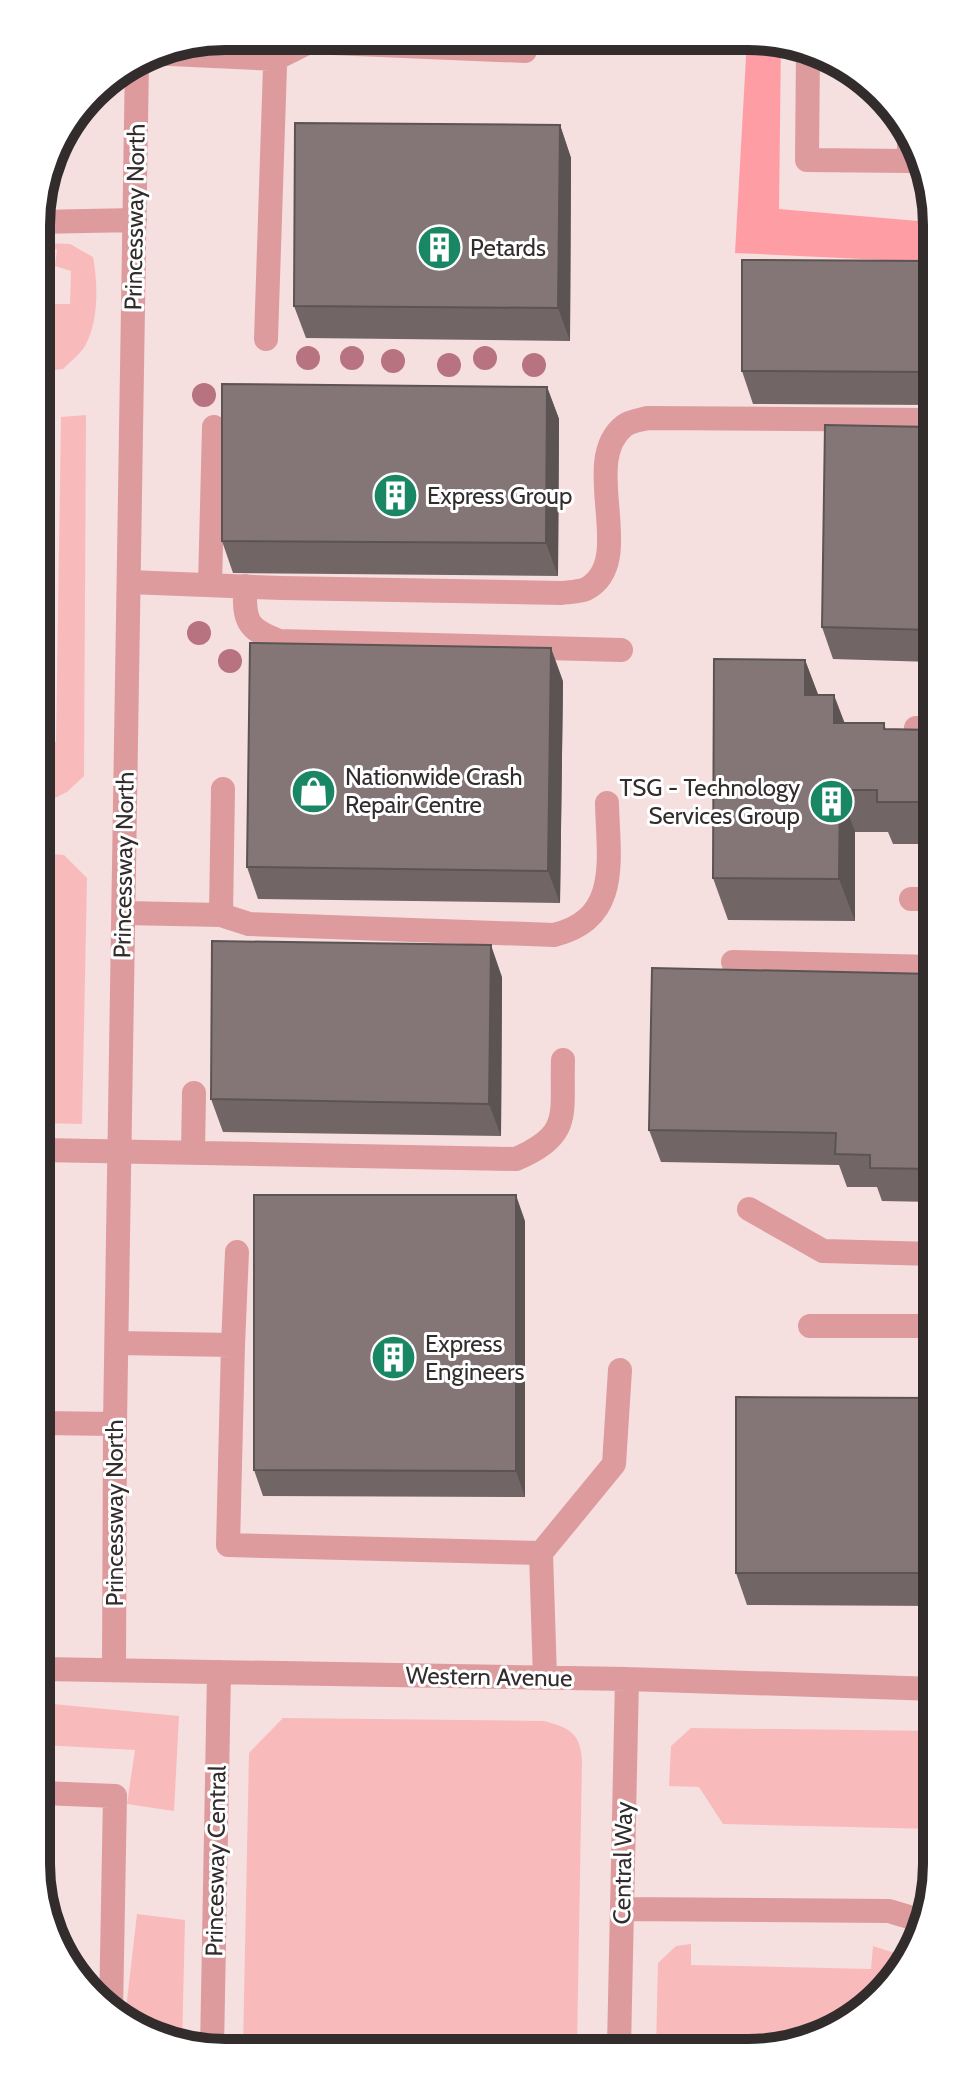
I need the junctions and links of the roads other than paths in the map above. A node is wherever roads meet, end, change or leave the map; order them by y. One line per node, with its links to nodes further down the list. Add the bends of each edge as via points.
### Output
1 (276, 50): 9 (street)
2 (501, 50): 3 (street)
3 (525, 51)
4 (808, 60): 6 (street, via 807,160 909,161)
5 (137, 74): 7 (street, Princessway North)
6 (909, 156)
7 (135, 220): 8 (street); 12 (street, Princessway North)
8 (50, 222)
9 (266, 339)
10 (923, 420): 14 (street, via 648,418 626,424 613,438 606,463 609,552 599,579 584,590)
11 (214, 427): 13 (street)
12 (129, 582): 13 (street); 18 (street, Princessway North)
13 (210, 585): 14 (street)
14 (245, 586): 15 (street, via 250,625 279,641)
15 (621, 650)
16 (223, 789): 19 (street)
17 (607, 803): 19 (street, via 609,875 604,898 576,930 554,935 249,924)
18 (124, 913): 19 (street); 25 (street, Princessway North)
19 (221, 915)
20 (733, 962): 21 (street)
21 (923, 967)
22 (563, 1060): 26 (street, via 561,1126 542,1148 516,1159)
23 (194, 1093): 26 (street)
24 (50, 1150): 25 (street)
25 (120, 1151): 26 (street); 32 (street, Princessway North)
26 (193, 1153)
27 (749, 1209): 29 (street, via 823,1251)
28 (237, 1252): 33 (street)
29 (923, 1254)
30 (810, 1326): 31 (street)
31 (923, 1326)
32 (117, 1343): 33 (street); 36 (street, Princessway North)
33 (233, 1345): 37 (street, via 228,1545)
34 (620, 1370): 37 (street, via 614,1464)
35 (50, 1423): 36 (street)
36 (115, 1424): 39 (street, Princessway North)
37 (541, 1553): 41 (street)
38 (50, 1669): 39 (street, Western Avenue)
39 (114, 1670): 40 (street, Western Avenue)
40 (219, 1672): 41 (street, Western Avenue); 48 (street, Princesway Central)
41 (545, 1678): 42 (street, Western Avenue)
42 (627, 1679): 43 (street, Western Avenue); 45 (street, Central Way)
43 (923, 1689)
44 (50, 1793): 47 (street, via 115,1796)
45 (622, 1909): 46 (street, via 889,1911); 49 (street, Central Way)
46 (915, 1917)
47 (111, 1998)
48 (212, 2038)
49 (619, 2039)

